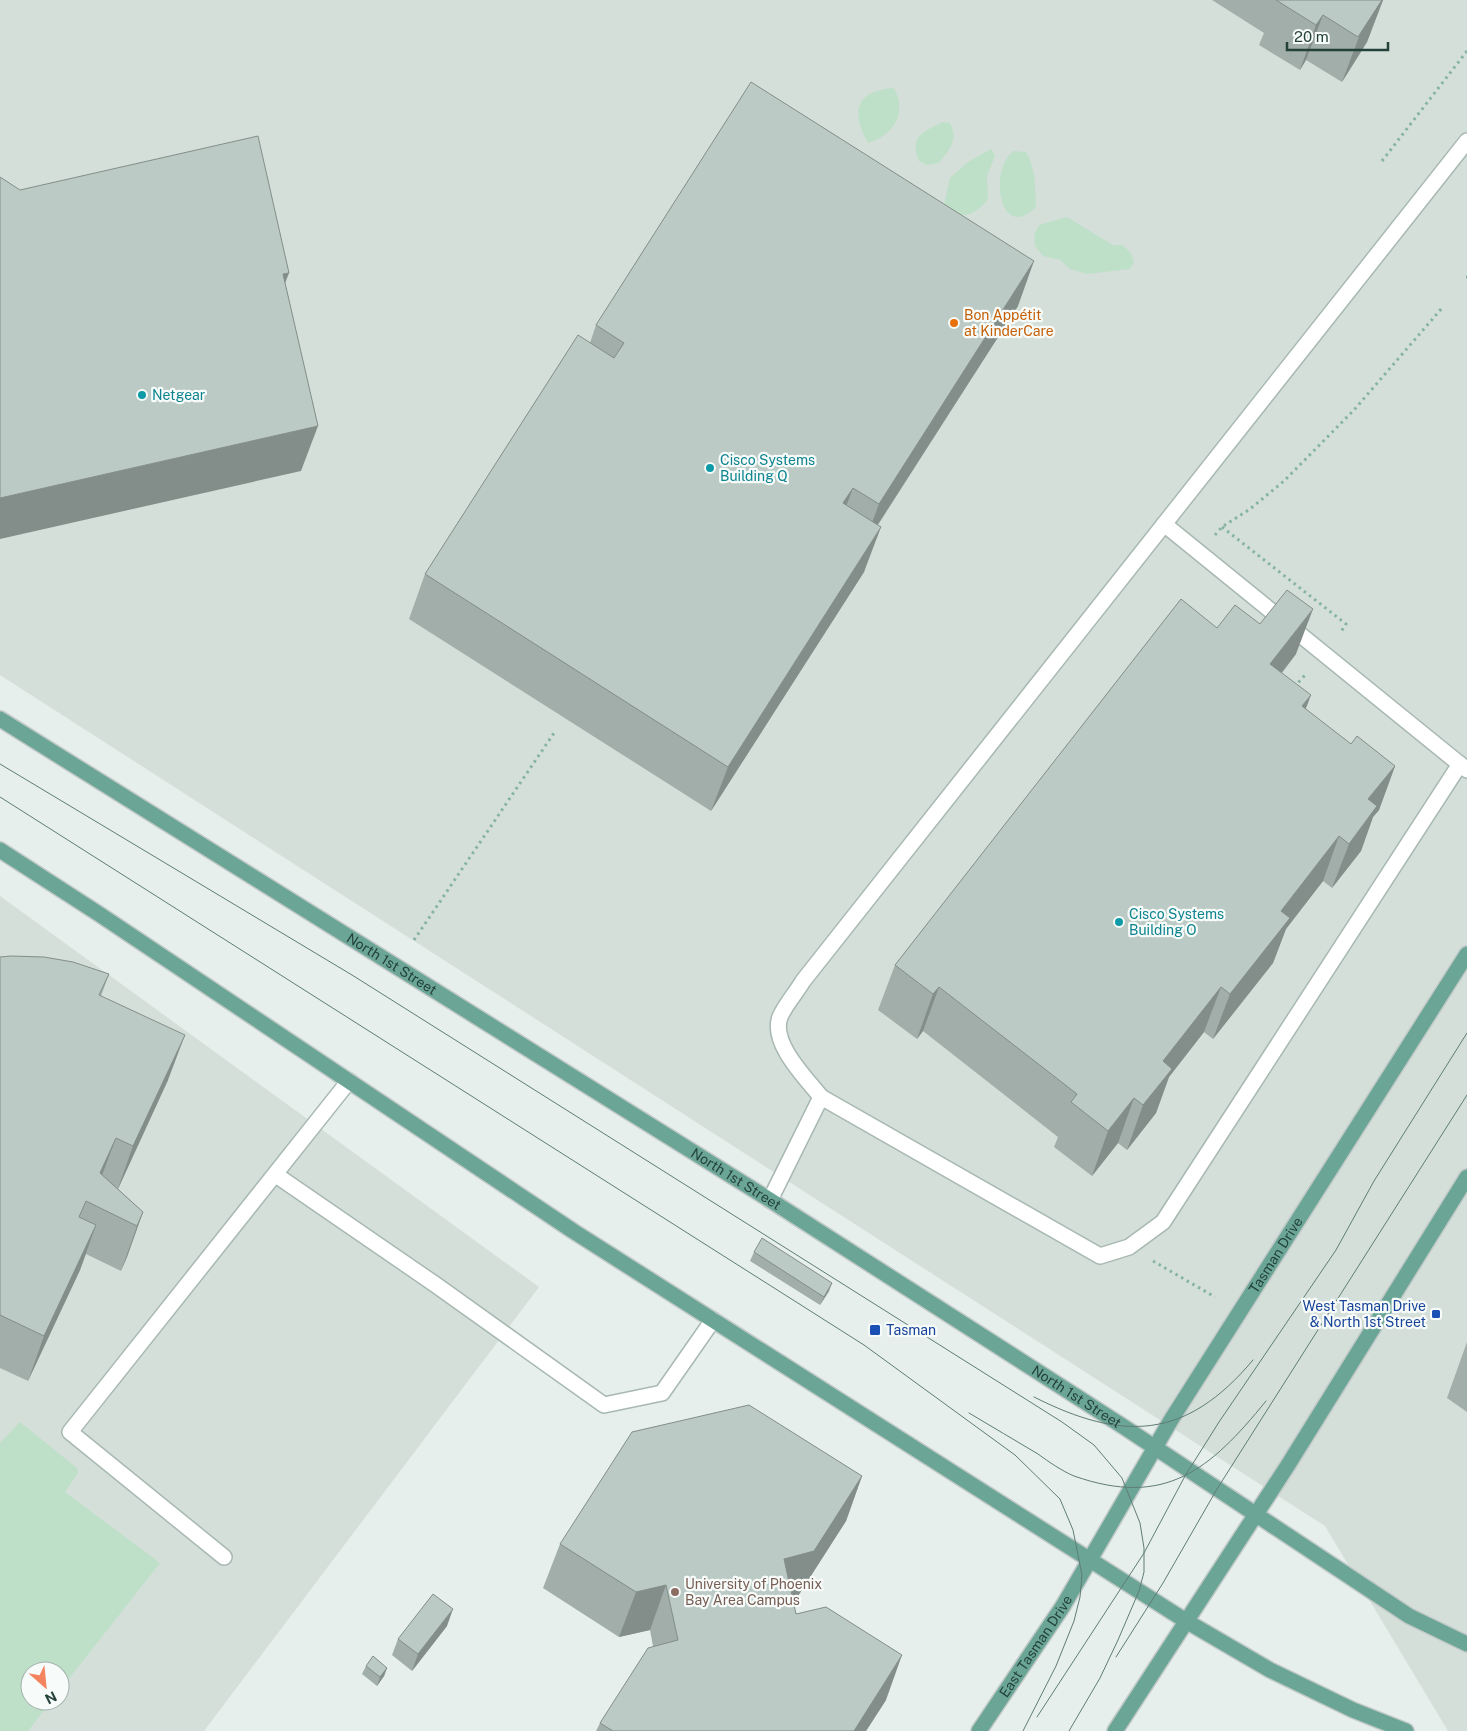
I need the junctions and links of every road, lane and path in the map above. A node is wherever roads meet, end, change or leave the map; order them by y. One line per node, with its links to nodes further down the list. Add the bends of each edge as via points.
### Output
1 (1467, 52): 3 (path)
2 (1467, 141): 5 (lane)
3 (1382, 160)
4 (1442, 308): 6 (path, via 1354,410 1291,474 1250,509 1222,526)
5 (1164, 524): 9 (lane); 14 (lane, via 803,981 779,1019 781,1041 790,1059)
6 (1214, 537)
7 (0, 719): 17 (main road, North 1st Street)
8 (554, 733): 11 (path)
9 (1463, 767): 18 (lane, via 1163,1222)
10 (0, 850): 13 (main road)
11 (414, 940)
12 (1467, 954): 21 (main road, Tasman Drive)
13 (349, 1081): 15 (lane); 20 (main road)
14 (821, 1097): 17 (lane); 18 (lane, via 1100,1256)
15 (276, 1175): 20 (lane, via 604,1404 662,1393); 23 (lane, via 70,1432)
16 (1467, 1178): 22 (main road)
17 (770, 1200): 21 (main road, North 1st Street)
18 (1129, 1247): 19 (path)
19 (1214, 1297)
20 (713, 1320): 24 (main road)
21 (1156, 1448): 22 (main road, North 1st Street); 24 (main road, Tasman Drive)
22 (1256, 1514): 25 (main road); 26 (main road, North 1st Street, via 1409,1616)
23 (224, 1557)
24 (1090, 1559): 25 (main road); 27 (main road, East Tasman Drive, via 1063,1606)
25 (1186, 1621): 28 (main road); 29 (main road, via 1270,1670 1353,1710)
26 (1467, 1644)
27 (979, 1731)
28 (1115, 1731)
29 (1406, 1731)

